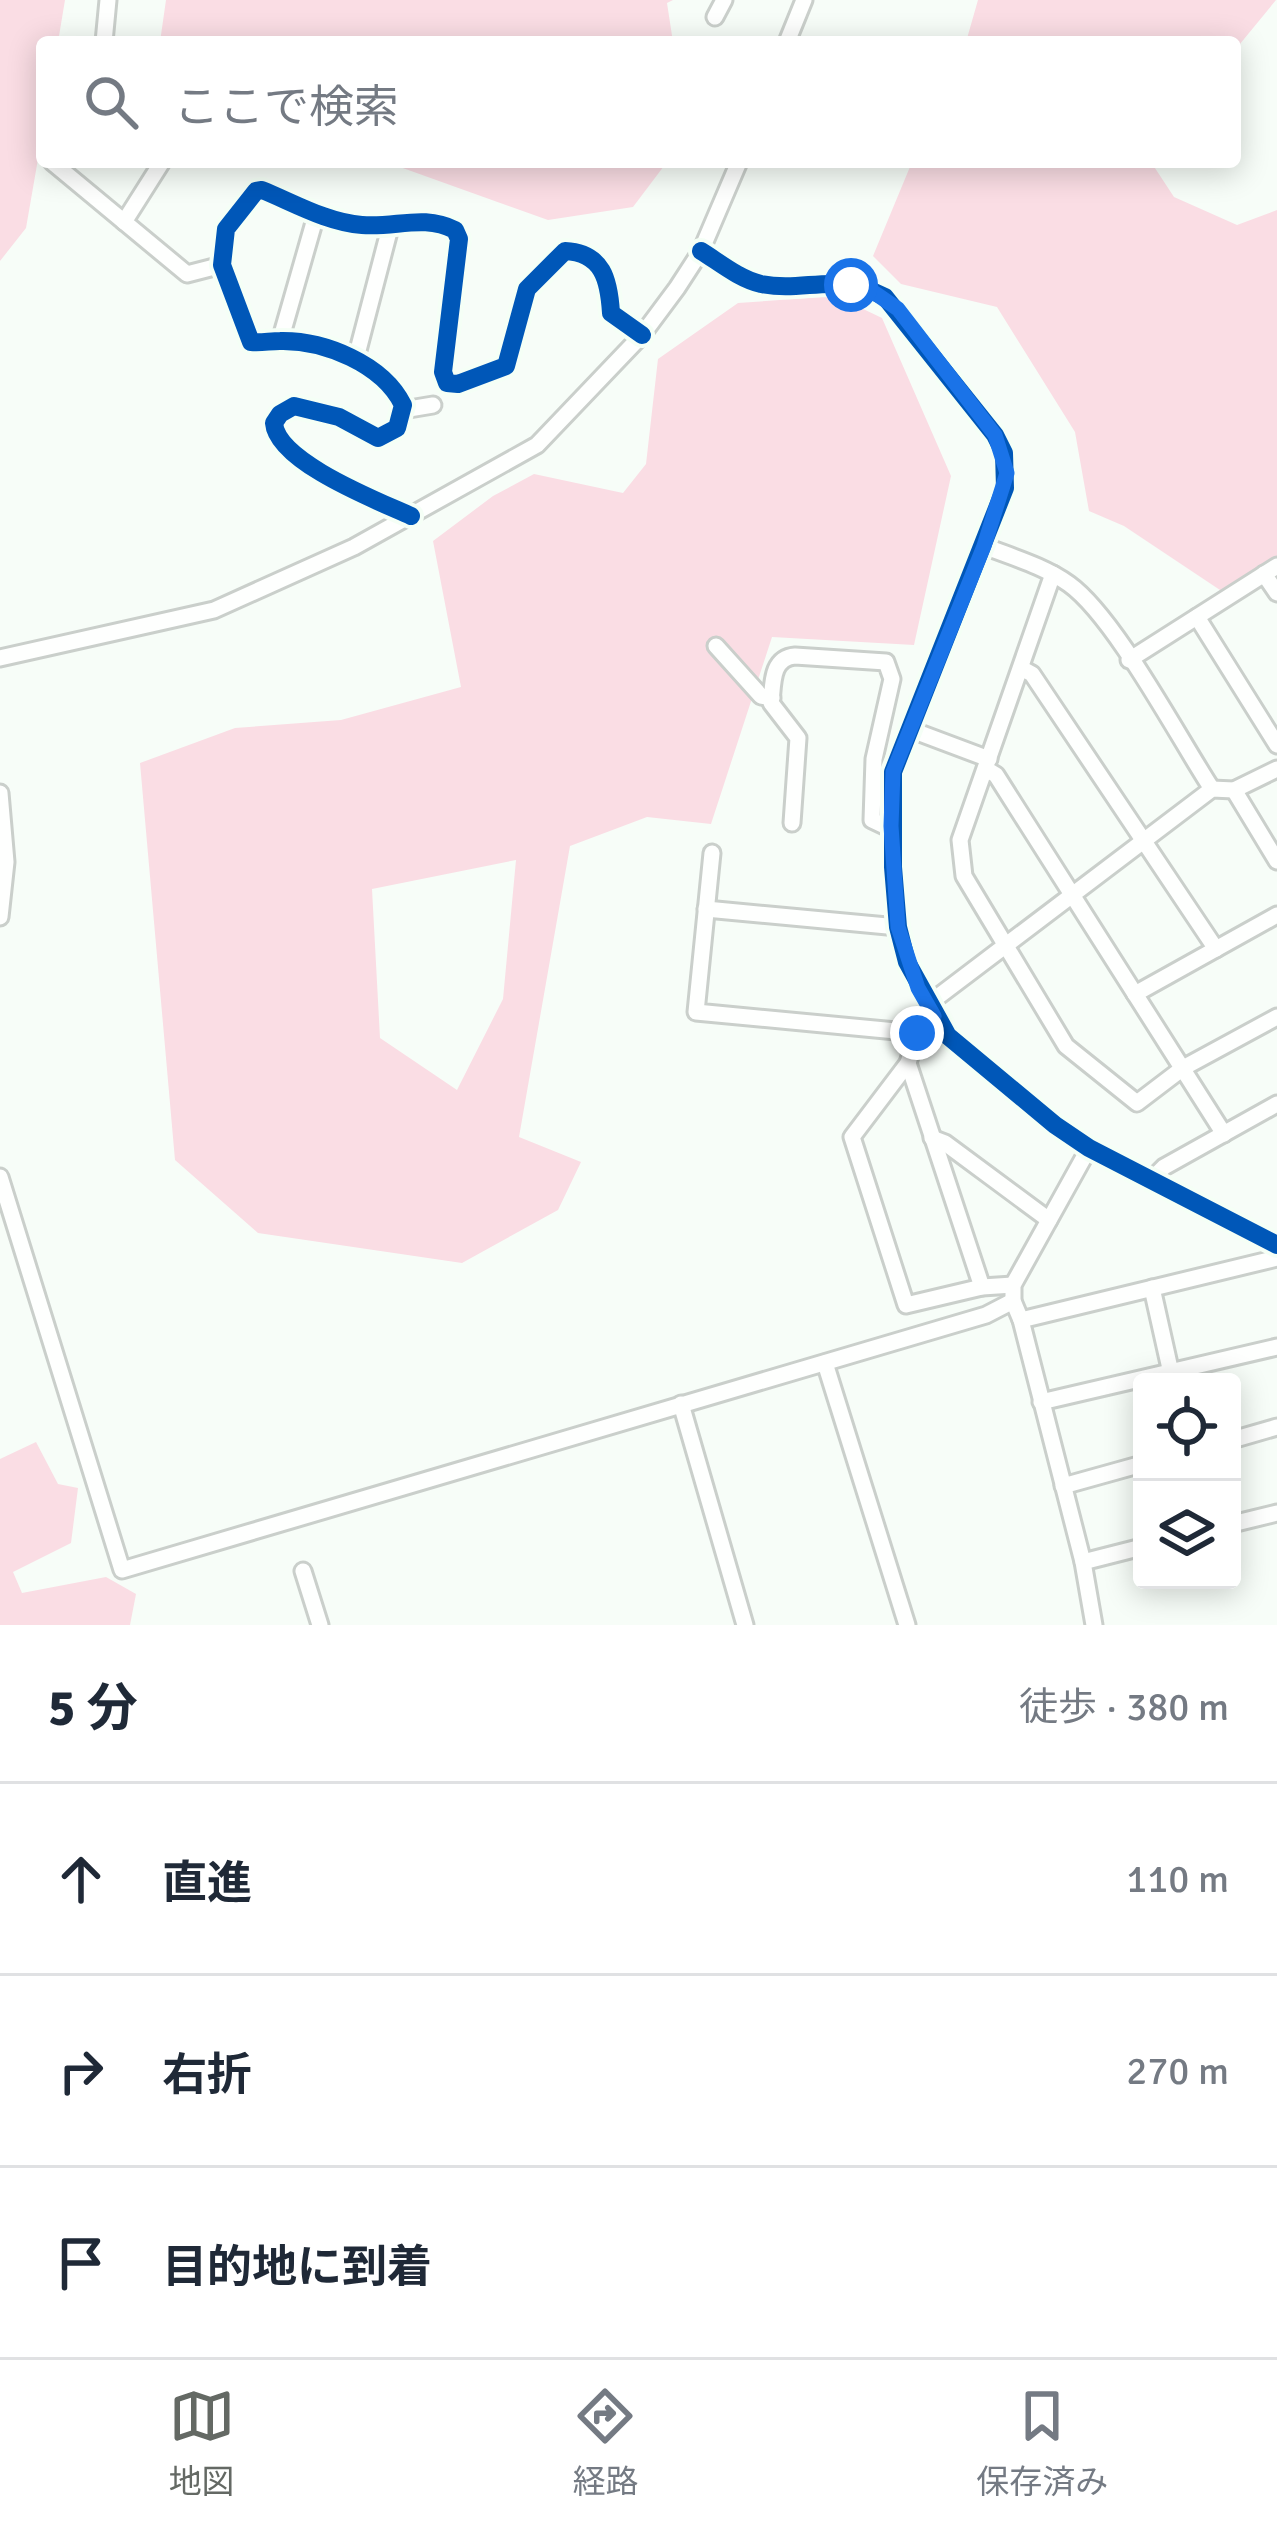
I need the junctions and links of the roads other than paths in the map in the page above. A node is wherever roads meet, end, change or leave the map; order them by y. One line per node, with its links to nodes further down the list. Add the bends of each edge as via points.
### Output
1 (108, 0): 5 (street)
2 (724, 0): 4 (street)
3 (804, 0): 6 (street)
4 (716, 17)
5 (105, 36)
6 (789, 36)
7 (59, 168): 11 (street)
8 (152, 168): 11 (street)
9 (736, 168): 13 (street)
10 (317, 212): 12 (street); 14 (street, via 256,191 226,229); 16 (street)
11 (124, 222): 14 (street, via 187,274)
12 (391, 224): 15 (street, via 431,220 459,239 447,383 506,366 527,289 565,251 601,266 610,313); 17 (street)
13 (701, 250): 15 (street); 21 (street, via 752,281 851,285 898,309 1004,453 1005,488)
14 (222, 266): 16 (street, via 251,342)
15 (642, 335): 20 (street, via 537,445)
16 (280, 341): 17 (street)
17 (356, 358): 19 (street)
18 (433, 405): 19 (street)
19 (403, 410): 20 (street, via 386,437 294,406 280,414 274,433 322,473)
20 (411, 516): 27 (street, via 214,610)
21 (984, 546): 23 (street); 31 (street)
22 (1271, 570): 24 (street); 25 (street)
23 (1053, 574): 28 (street, via 1081,594); 29 (street)
24 (1277, 593)
25 (1197, 617): 28 (street); 32 (street)
26 (716, 646): 30 (street, via 761,696)
27 (0, 658)
28 (1129, 660): 35 (street)
29 (1021, 668): 33 (street); 40 (street)
30 (772, 698): 38 (street, via 798,738); 39 (street, via 775,671 787,657 886,662 892,679 874,759 872,820)
31 (909, 729): 33 (street); 39 (street, via 893,772)
32 (1277, 745)
33 (987, 764): 43 (street); 48 (street, via 961,840 964,876)
34 (1277, 769): 36 (street)
35 (1212, 789): 36 (street); 40 (street)
36 (1234, 790): 42 (street)
37 (0, 793): 46 (street)
38 (792, 823)
39 (891, 829): 47 (street)
40 (1143, 841): 43 (street); 49 (street)
41 (712, 853): 44 (street)
42 (1277, 861)
43 (1071, 894): 48 (street); 50 (street)
44 (706, 909): 47 (street); 53 (street, via 695,1012)
45 (1277, 915): 49 (street)
46 (0, 917)
47 (898, 927): 51 (street)
48 (1005, 946): 51 (street); 55 (street, via 1066,1046 1137,1103)
49 (1216, 949): 50 (street)
50 (1135, 994): 55 (street)
51 (931, 1010): 53 (street); 59 (street, via 962,1051)
52 (1277, 1016): 55 (street)
53 (917, 1033): 54 (street)
54 (908, 1063): 58 (street); 65 (street, via 852,1137 905,1305)
55 (1183, 1068): 57 (street)
56 (1277, 1105): 57 (street)
57 (1224, 1134): 61 (street)
58 (932, 1138): 62 (street); 65 (street)
59 (1089, 1148): 61 (street); 62 (street)
60 (0, 1178): 74 (street, via 122,1570)
61 (1150, 1181): 63 (street)
62 (1049, 1220): 67 (street)
63 (1277, 1245)
64 (1277, 1258): 66 (street)
65 (982, 1287): 67 (street)
66 (1152, 1288): 68 (street); 71 (street)
67 (1013, 1293): 68 (street); 70 (street, via 986,1315)
68 (1021, 1320): 73 (street)
69 (1277, 1347): 71 (street)
70 (825, 1364): 74 (street); 86 (street)
71 (1171, 1373)
72 (1133, 1381): 73 (street)
73 (1041, 1402): 78 (street)
74 (681, 1404): 85 (street)
75 (1277, 1427): 76 (street)
76 (1241, 1437)
77 (1133, 1467): 78 (street)
78 (1063, 1486): 82 (street)
79 (1277, 1513): 80 (street)
80 (1241, 1522)
81 (1133, 1549): 82 (street)
82 (1083, 1562): 87 (street)
83 (303, 1571): 84 (street)
84 (320, 1625)
85 (746, 1625)
86 (907, 1625)
87 (1094, 1625)

